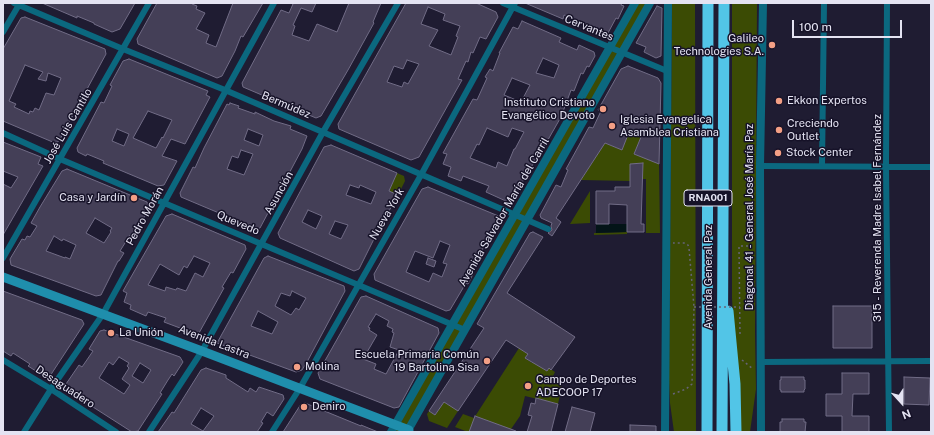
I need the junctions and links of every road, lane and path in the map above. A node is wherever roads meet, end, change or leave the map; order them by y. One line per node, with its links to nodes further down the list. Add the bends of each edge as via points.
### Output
1 (149, 3): 17 (street, José Luis Cantilo)
2 (274, 3): 20 (street, Pedro Morán)
3 (398, 3): 21 (street, Asunción)
4 (503, 3): 14 (street, Cervantes)
5 (635, 3): 16 (street, Avenida Salvador María del Carril)
6 (650, 3): 18 (street)
7 (668, 3): 19 (street)
8 (708, 3): 64 (highway, Avenida General Paz / RNA001)
9 (724, 3): 37 (highway, Avenida General Paz / RNA001)
10 (763, 3): 24 (street, Diagonal 41 - General José María Paz)
11 (824, 3): 25 (street)
12 (888, 3): 26 (street, 315 - Reverenda Madre Isabel Fernández)
13 (18, 4): 15 (street); 17 (street, Bermúdez)
14 (514, 5): 16 (street, Cervantes); 28 (street, Nueva York)
15 (3, 32)
16 (610, 47): 18 (street, Cervantes); 30 (street, Avenida Salvador María del Carril)
17 (123, 49): 20 (street, Bermúdez); 23 (street, José Luis Cantilo)
18 (622, 52): 19 (street, Cervantes); 31 (street)
19 (668, 71): 33 (street)
20 (225, 90): 21 (street, Bermúdez); 29 (street, Pedro Morán)
21 (323, 132): 28 (street, Bermúdez); 34 (street, Asunción)
22 (3, 133): 23 (street, Quevedo)
23 (60, 159): 29 (street, Quevedo); 36 (street, José Luis Cantilo)
24 (760, 166): 25 (street); 35 (street, Diagonal 41 - General José María Paz)
25 (822, 166): 26 (street)
26 (886, 166): 27 (street); 49 (street, 315 - Reverenda Madre Isabel Fernández)
27 (931, 166)
28 (421, 175): 30 (street, Bermúdez); 39 (street, Nueva York)
29 (164, 202): 34 (street, Quevedo); 42 (street, Pedro Morán)
30 (515, 214): 31 (street, Bermúdez); 43 (street, Avenida Salvador María del Carril)
31 (527, 220): 32 (street, Bermúdez); 44 (street)
32 (548, 229)
33 (666, 242): 40 (path, via 688,245); 55 (street)
34 (262, 244): 39 (street, Quevedo); 46 (street, Asunción)
35 (760, 245): 41 (path, via 739,246); 51 (street, Diagonal 41 - General José María Paz)
36 (3, 258)
37 (722, 263): 65 (highway, Avenida General Paz / RNA001); 66 (highway, via 732,348)
38 (3, 277): 42 (main road, Avenida Lastra)
39 (358, 284): 43 (street, Quevedo); 53 (street, Nueva York)
40 (694, 307): 41 (path, bridge); 55 (path, via 692,384 678,393)
41 (740, 307): 45 (path)
42 (103, 314): 46 (main road, Avenida Lastra); 54 (street, Pedro Morán)
43 (452, 324): 44 (street, Quevedo); 57 (street, Avenida Salvador María del Carril)
44 (465, 330): 58 (street)
45 (740, 339)
46 (202, 350): 53 (main road, Avenida Lastra); 61 (street, Asunción)
47 (741, 357): 52 (path, via 754,370)
48 (3, 360): 54 (street, Desaguadero)
49 (889, 361): 50 (street); 51 (street); 69 (street, 315 - Reverenda Madre Isabel Fernández)
50 (931, 361)
51 (760, 362): 52 (street, Diagonal 41 - General José María Paz)
52 (760, 372): 56 (street, Diagonal 41 - General José María Paz)
53 (300, 388): 57 (main road, Avenida Lastra); 62 (street, Nueva York)
54 (51, 389): 59 (street, Pedro Morán); 60 (street, Desaguadero)
55 (665, 396): 63 (street)
56 (760, 422): 67 (street); 68 (street, Diagonal 41 - General José María Paz)
57 (394, 428): 58 (main road, Avenida Lastra)
58 (410, 431)
59 (24, 432)
60 (116, 432)
61 (149, 432)
62 (272, 432)
63 (666, 432)
64 (707, 432)
65 (722, 432)
66 (736, 432)
67 (757, 432)
68 (761, 432)
69 (889, 432)

